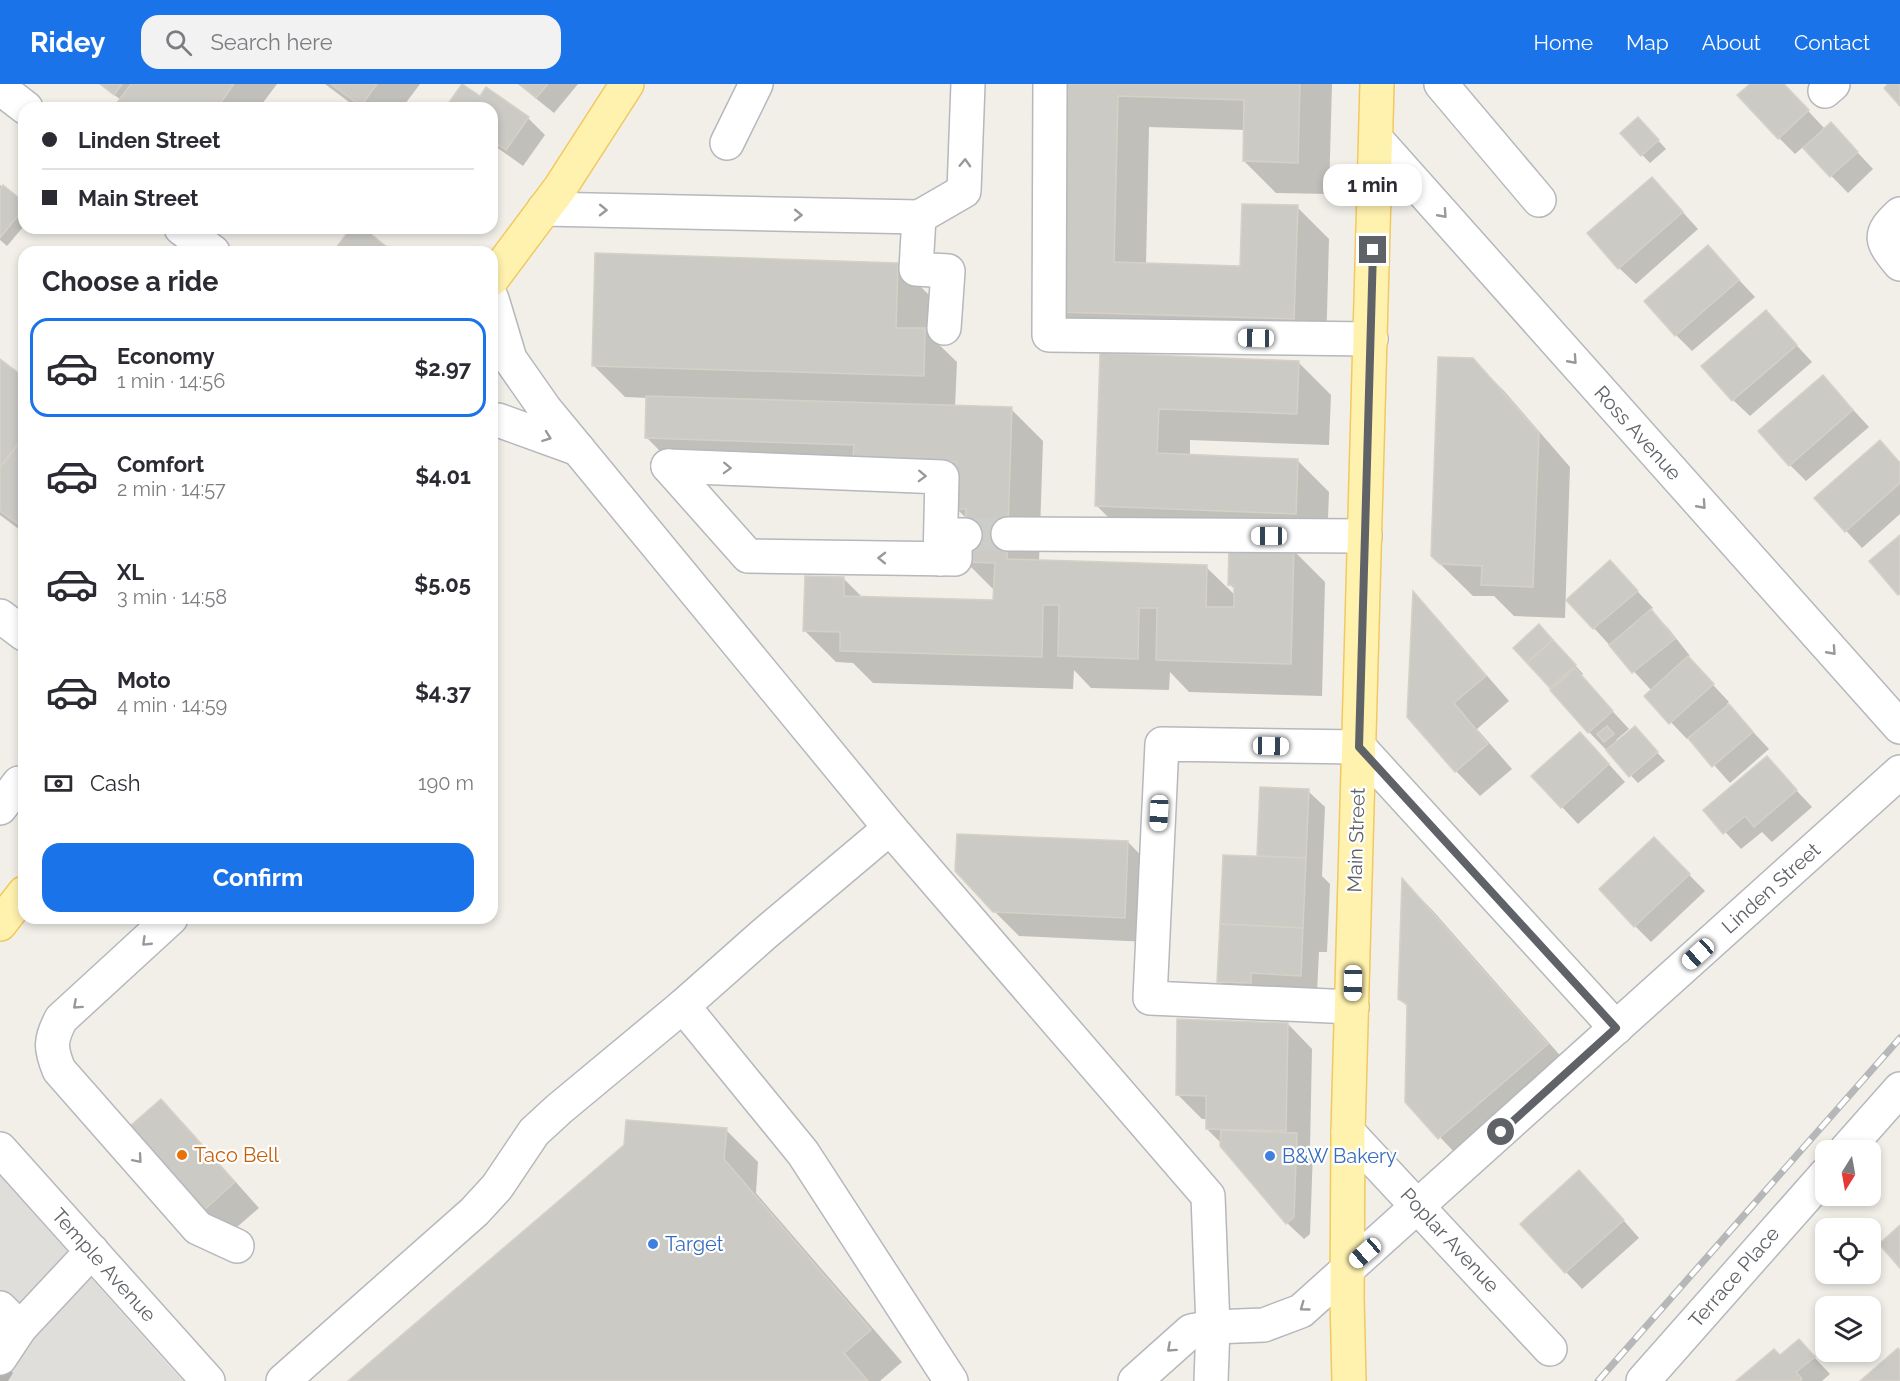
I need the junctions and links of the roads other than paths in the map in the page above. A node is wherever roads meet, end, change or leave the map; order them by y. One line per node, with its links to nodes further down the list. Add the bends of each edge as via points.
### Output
1 (627, 84): 12 (main road)
2 (756, 84): 10 (street)
3 (968, 84): 14 (street, one-way to 3, via 964,190)
4 (1050, 84): 21 (street, via 1049,335)
5 (1377, 84): 9 (main road, Main Street)
6 (1441, 84): 11 (street)
7 (0, 88): 8 (street)
8 (18, 102)
9 (1376, 139): 21 (main road, Main Street); 30 (street, Ross Avenue, one-way to 30)
10 (727, 143)
11 (1539, 200)
12 (544, 209): 14 (street, one-way to 14); 18 (main road)
13 (1900, 214): 17 (street, via 1887,226 1883,237)
14 (920, 218): 20 (street, via 916,269 948,271)
15 (189, 234): 16 (street)
16 (205, 246)
17 (1900, 264)
18 (498, 271)
19 (498, 319): 23 (street, via 510,359)
20 (944, 328)
21 (1371, 339): 26 (main road, Main Street)
22 (498, 420): 23 (street, one-way to 23)
23 (578, 448): 35 (street)
24 (1008, 534): 26 (street)
25 (965, 535): 27 (street, via 955,534 955,559)
26 (1365, 536): 31 (main road, Main Street)
27 (940, 559): 27 (street, one-way to 27, via 748,556 668,466 942,477)
28 (0, 616): 29 (street)
29 (18, 630)
30 (1900, 727)
31 (1359, 747): 40 (main road, Main Street); 40 (street, via 1162,744 1150,998); 41 (street)
32 (1900, 772): 41 (street, Linden Street)
33 (18, 784): 34 (street)
34 (0, 808)
35 (890, 828): 39 (street); 52 (street, via 1208,1196)
36 (18, 901): 37 (main road)
37 (0, 924)
38 (164, 924): 48 (street, one-way to 48, via 61,1019 53,1034 52,1052 59,1070 198,1228)
39 (683, 1006): 56 (street, via 558,1109 534,1132 497,1187 474,1212); 57 (street, via 802,1153)
40 (1352, 1007): 43 (main road, Main Street)
41 (1616, 1028): 47 (street, Linden Street)
42 (1900, 1089): 44 (street)
43 (1348, 1132): 47 (street, Poplar Avenue); 50 (main road, Main Street)
44 (1855, 1140)
45 (0, 1149): 49 (street, Temple Avenue)
46 (1815, 1186): 61 (street, Terrace Place)
47 (1419, 1206): 50 (street, Linden Street); 53 (street, Poplar Avenue)
48 (237, 1246)
49 (92, 1251): 51 (street); 55 (street, Temple Avenue)
50 (1347, 1269): 52 (street, Linden Street, one-way to 52, via 1302,1311 1264,1324); 60 (main road, Main Street)
51 (10, 1318): 54 (street)
52 (1213, 1327): 58 (street, Linden Street, one-way to 58, via 1191,1331); 59 (street)
53 (1550, 1349)
54 (0, 1358)
55 (208, 1381)
56 (283, 1381)
57 (951, 1381)
58 (1135, 1381)
59 (1211, 1381)
60 (1349, 1381)
61 (1643, 1381)

